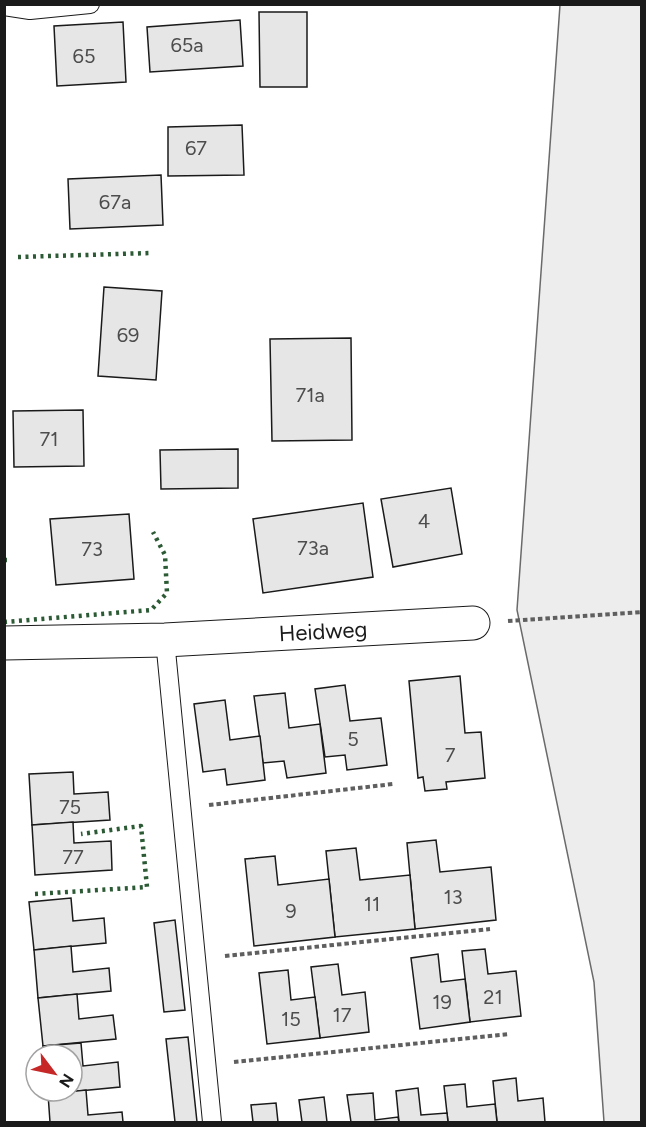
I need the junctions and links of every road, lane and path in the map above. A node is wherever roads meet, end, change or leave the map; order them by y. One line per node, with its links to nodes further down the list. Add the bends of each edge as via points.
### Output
1 (90, 4): 2 (lane, via 30,10)
2 (4, 6)
3 (642, 612): 4 (path)
4 (473, 623): 5 (street, Heidweg)
5 (165, 640): 6 (street, Heidweg); 8 (lane)
6 (4, 643)
7 (393, 784): 8 (path)
8 (181, 808): 10 (lane)
9 (490, 929): 10 (path)
10 (196, 959): 12 (lane)
11 (510, 1034): 12 (path)
12 (206, 1065): 13 (lane)
13 (212, 1122)

